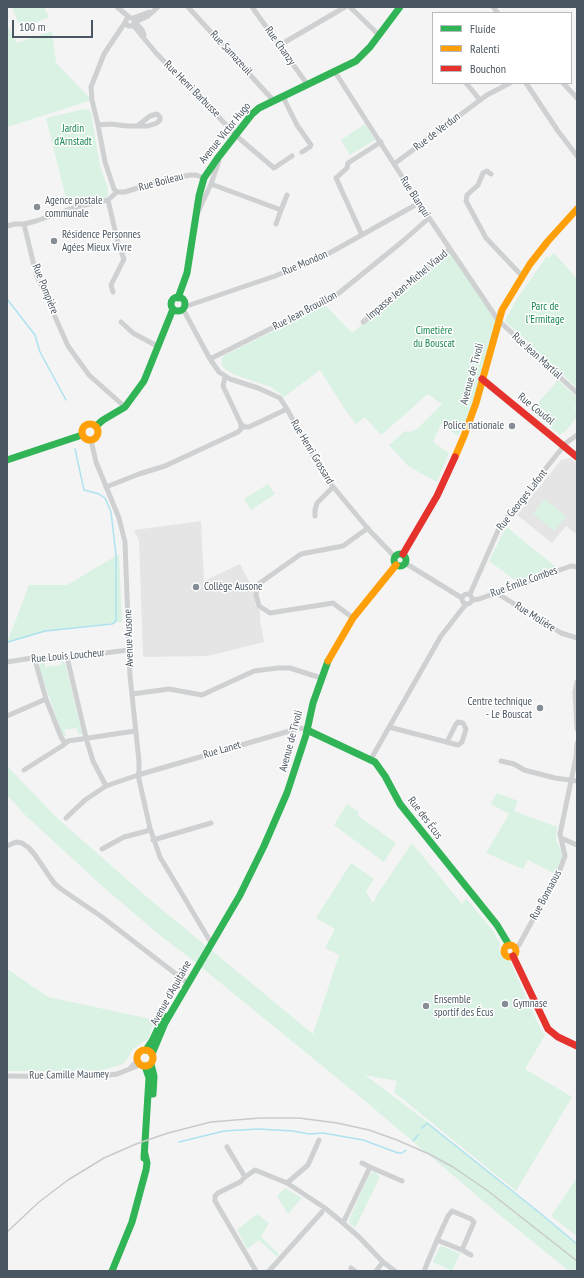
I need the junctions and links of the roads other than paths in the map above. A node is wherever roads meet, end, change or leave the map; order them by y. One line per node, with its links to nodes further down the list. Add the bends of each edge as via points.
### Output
1 (116, 7): 9 (street)
2 (188, 7): 22 (street, Rue Samazeuil)
3 (252, 7): 13 (street, Rue Chanzy)
4 (345, 7): 13 (street)
5 (350, 7): 11 (street)
6 (400, 7): 11 (street, Avenue Victor Hugo)
7 (157, 8): 8 (street); 9 (street)
8 (148, 16): 9 (street); 10 (street)
9 (130, 21): 10 (street, Rue Henri Barbusse); 12 (street, Rue Henri Barbusse); 24 (street, via 104,54 91,87)
10 (142, 30): 12 (street, Rue Henri Barbusse)
11 (378, 35): 14 (street, Avenue Victor Hugo, via 356,61)
12 (148, 43): 26 (street, Rue Henri Barbusse)
13 (280, 45): 15 (street, Rue Chanzy)
14 (335, 72): 15 (street, Avenue Victor Hugo); 27 (street, Rue Blanqui)
15 (307, 84): 20 (street, Avenue Victor Hugo)
16 (467, 84): 23 (street)
17 (508, 84): 23 (street, Rue de Verdun)
18 (527, 84): 30 (street)
19 (564, 84): 21 (street)
20 (284, 95): 22 (street, Avenue Victor Hugo); 28 (street, via 284,101 311,145)
21 (577, 98)
22 (273, 100): 26 (street, Avenue Victor Hugo, via 256,111)
23 (480, 100): 32 (street, Rue de Verdun)
24 (98, 125): 25 (street); 36 (street, via 105,162)
25 (137, 126)
26 (236, 135): 29 (street, Rue Henri Barbusse, via 274,168); 31 (street, Avenue Victor Hugo)
27 (381, 142): 32 (street, Rue Blanqui); 47 (street, via 348,164 336,178)
28 (302, 152)
29 (292, 156)
30 (577, 156)
31 (217, 158): 34 (street, Avenue Victor Hugo); 35 (street, via 219,161)
32 (394, 164): 39 (street, Rue Blanqui)
33 (491, 174): 49 (street, via 487,171 483,173 478,185 467,195 466,201 486,238)
34 (204, 178): 36 (street, Rue Boileau, via 190,175); 42 (street, Avenue Victor Hugo)
35 (211, 184): 41 (street); 42 (street)
36 (117, 192): 38 (street)
37 (287, 195): 41 (street)
38 (108, 200): 44 (street, via 76,207); 50 (street, via 124,259 111,285)
39 (419, 203): 43 (street, Rue Blanqui); 47 (street, Rue Mondon)
40 (577, 209): 49 (street, Avenue de Tivoli)
41 (281, 210): 45 (street)
42 (196, 215): 51 (street, Avenue Victor Hugo, via 186,276)
43 (429, 218): 48 (street, Rue Blanqui); 58 (street, Rue Jean Brouillon, via 334,297)
44 (24, 224): 46 (street); 62 (street, Rue Pompière, via 36,274 68,346 89,375)
45 (276, 224)
46 (7, 226)
47 (362, 235): 52 (street, Rue Mondon, via 326,255)
48 (450, 249): 54 (street, Rue Blanqui); 56 (street, Impasse Jean-Michel Viaud)
49 (522, 276): 54 (street, Avenue de Tivoli)
50 (113, 292)
51 (178, 298): 52 (street, via 184,301); 53 (street, via 172,303)
52 (184, 308): 53 (street, via 179,311); 58 (street)
53 (173, 309): 57 (street)
54 (498, 320): 60 (street, Avenue de Tivoli); 61 (street, Rue Jean Martial)
55 (121, 322): 57 (street, via 133,333)
56 (363, 322)
57 (157, 346): 62 (street, via 144,381)
58 (210, 359): 59 (street, via 219,372)
59 (226, 376): 63 (street, via 275,395); 64 (street, via 223,386)
60 (482, 380): 69 (street, Rue Coudol); 76 (street, Avenue de Tivoli, via 469,422 446,478)
61 (577, 392)
62 (125, 407): 65 (street)
63 (287, 409): 64 (street, Rue Henri Grossard, via 249,427); 73 (street, Rue Henri Grossard)
64 (242, 424): 72 (street, via 238,432 186,457)
65 (96, 426): 66 (street, via 85,425); 68 (street, via 98,435)
66 (82, 435): 68 (street, via 85,439); 71 (street)
67 (577, 435): 69 (street, Rue Georges Lafont)
68 (91, 440): 72 (street, Avenue Ausone, via 96,462)
69 (564, 446): 70 (street, Rue Coudol); 82 (street, Rue Georges Lafont, via 500,526)
70 (577, 457)
71 (7, 460)
72 (106, 486): 87 (street, Avenue Ausone, via 119,518 125,542)
73 (333, 487): 74 (street, via 317,503); 75 (street, Rue Henri Grossard)
74 (315, 516)
75 (368, 528): 77 (street, Rue Henri Grossard); 85 (street, via 343,546 301,554 260,583 257,588 259,606 270,613 333,603)
76 (403, 554): 77 (street); 78 (street)
77 (394, 556): 79 (street)
78 (405, 563): 79 (street, via 402,566); 83 (street)
79 (396, 565): 85 (street, Avenue de Tivoli)
80 (577, 567): 81 (street, Rue Émile Combes, via 571,566)
81 (496, 592): 82 (street, Rue Émile Combes, via 479,599); 86 (street, Rue Molière, via 561,633)
82 (471, 597): 83 (street, via 465,594); 84 (street, via 470,603)
83 (462, 598): 84 (street)
84 (466, 604): 96 (street, via 441,636)
85 (353, 618): 91 (street, Avenue de Tivoli)
86 (577, 638)
87 (129, 650): 88 (street, Rue Louis Loucheur); 93 (street, Avenue Ausone)
88 (67, 657): 89 (street, Rue Louis Loucheur); 100 (street)
89 (35, 660): 90 (street, Rue Louis Loucheur, via 32,658); 94 (street)
90 (7, 662)
91 (320, 678): 93 (street, via 290,668 278,668 254,671 202,695 170,689); 98 (street, Avenue de Tivoli)
92 (577, 682): 97 (street)
93 (132, 694): 99 (street, Avenue Ausone)
94 (46, 698): 95 (street); 102 (street)
95 (7, 716)
96 (389, 727): 101 (street); 104 (street)
97 (577, 729)
98 (307, 730): 104 (street, Rue des Écus); 107 (street, Rue Lanet, via 300,728); 118 (street, Avenue de Tivoli, via 275,822 244,888 220,931)
99 (135, 731): 100 (street); 107 (street, Avenue Ausone)
100 (86, 738): 102 (street); 109 (street, via 93,761)
101 (447, 742): 101 (street, via 460,745 466,729 463,724 456,724)
102 (65, 743): 106 (street)
103 (577, 743): 108 (street, Rue Bonnaous)
104 (371, 759): 119 (street, Rue des Écus, via 378,765 400,804)
105 (501, 761): 108 (street, via 524,770)
106 (24, 770)
107 (138, 775): 109 (street, Rue Lanet); 112 (street, Avenue Ausone)
108 (574, 781): 113 (street, Rue Bonnaous, via 561,828)
109 (106, 786): 110 (street, Rue Lanet, via 85,800)
110 (66, 818)
111 (211, 823): 114 (street)
112 (150, 828): 114 (street, Avenue Ausone); 117 (street, via 124,837)
113 (561, 838): 115 (street); 119 (street, Rue Bonnaous, via 565,856 559,872 519,945)
114 (153, 840): 118 (street, Avenue Ausone, via 160,857)
115 (577, 845)
116 (7, 846): 121 (street, via 16,842 29,848 54,883 102,916)
117 (102, 849)
118 (210, 942): 120 (street, Avenue de Tivoli); 121 (street, Avenue d'Aquitaine)
119 (513, 950): 122 (street, Rue des Écus, via 548,1029)
120 (196, 962): 121 (street, Avenue d'Aquitaine)
121 (185, 984): 123 (street, Avenue d'Aquitaine, via 159,1024)
122 (577, 1046)
123 (149, 1052): 124 (street, via 153,1058); 124 (street, via 139,1053)
124 (143, 1064): 125 (street, Rue Camille Maumey, via 109,1075); 139 (street, via 149,1078 146,1170)
125 (7, 1076)
126 (319, 1140): 132 (street, via 308,1165)
127 (227, 1147): 130 (street)
128 (362, 1163): 129 (street)
129 (370, 1167): 131 (street); 134 (street)
130 (245, 1176): 132 (street, via 255,1170); 140 (street, via 240,1182 215,1196 215,1201)
131 (402, 1180)
132 (287, 1183): 134 (street)
133 (322, 1212): 141 (street)
134 (343, 1222): 138 (street)
135 (437, 1240): 136 (street); 136 (street, via 452,1211 474,1222); 144 (street)
136 (462, 1250): 137 (street)
137 (471, 1255)
138 (383, 1262): 142 (street); 143 (street)
139 (114, 1271)
140 (256, 1271)
141 (269, 1271)
142 (376, 1271)
143 (395, 1271)
144 (424, 1271)

